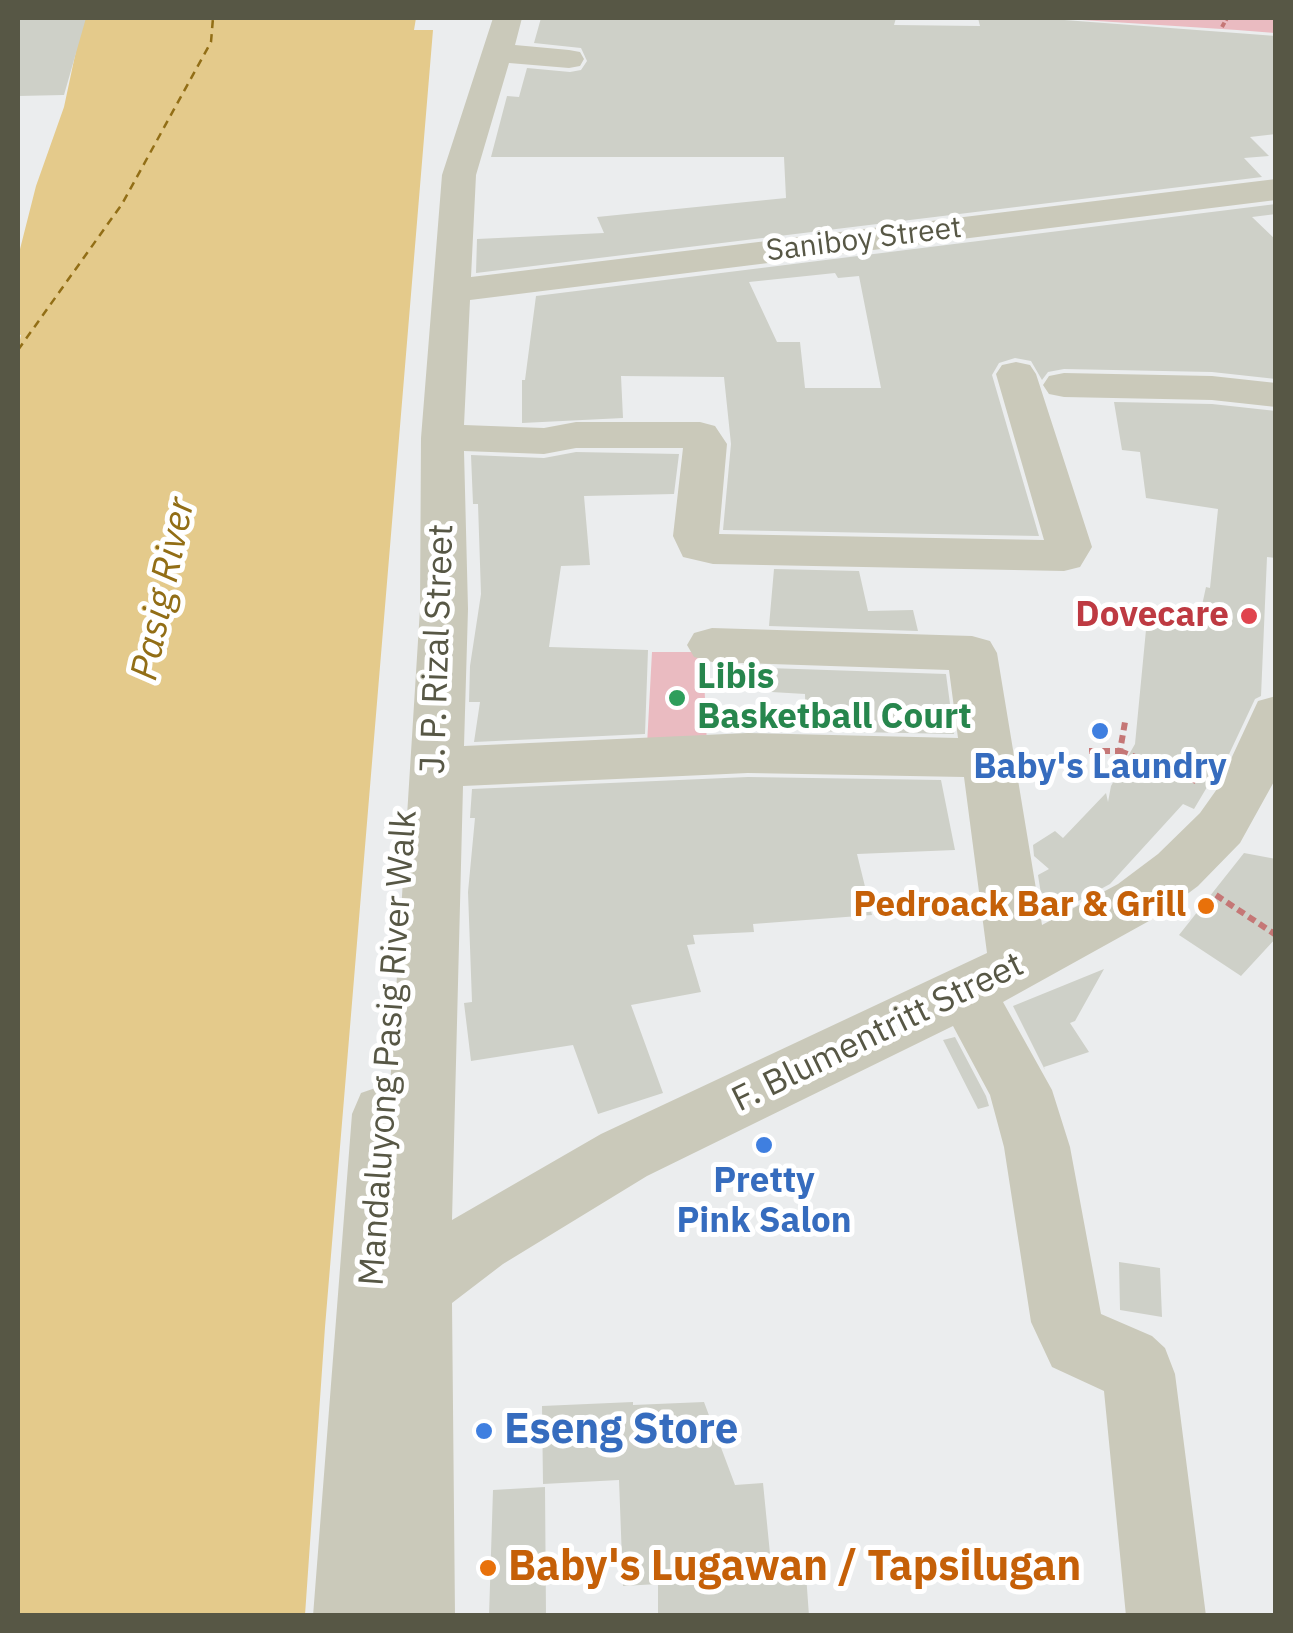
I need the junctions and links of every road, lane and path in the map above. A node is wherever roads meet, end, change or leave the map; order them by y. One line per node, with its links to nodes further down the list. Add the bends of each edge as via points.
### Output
1 (508, 18): 4 (street, J. P. Rizal Street)
2 (1227, 18): 3 (path)
3 (1222, 27)
4 (496, 54): 5 (street); 8 (street, J. P. Rizal Street, via 459,175)
5 (569, 58)
6 (444, 121): 25 (street, Mandaluyong Pasig River Walk, via 432,212 422,424 425,548)
7 (1276, 189): 8 (street, Saniboy Street)
8 (452, 291): 12 (street, J. P. Rizal Street)
9 (1016, 374): 12 (street, via 1069,548 1064,556 713,549 699,546 696,536 705,444 700,436)
10 (1064, 385): 11 (street)
11 (1276, 396)
12 (442, 438): 19 (street, J. P. Rizal Street, via 444,609)
13 (712, 645): 18 (street, via 972,652)
14 (1276, 714): 20 (street, F. Blumentritt Street)
15 (1125, 722): 17 (path)
16 (1089, 751): 17 (path)
17 (1120, 752): 20 (path)
18 (986, 758): 19 (street, via 748,753); 23 (street)
19 (435, 767): 24 (street, J. P. Rizal Street)
20 (1240, 798): 21 (street, F. Blumentritt Street, via 1207,844)
21 (1178, 870): 22 (path); 23 (street, F. Blumentritt Street, via 1086,933)
22 (1276, 935)
23 (993, 979): 24 (street, F. Blumentritt Street, via 624,1154 479,1241); 27 (street, via 1037,1147 1066,1322 1077,1342 1126,1362 1138,1374)
24 (416, 1288): 26 (street, J. P. Rizal Street)
25 (353, 1616)
26 (415, 1616)
27 (1166, 1616)

